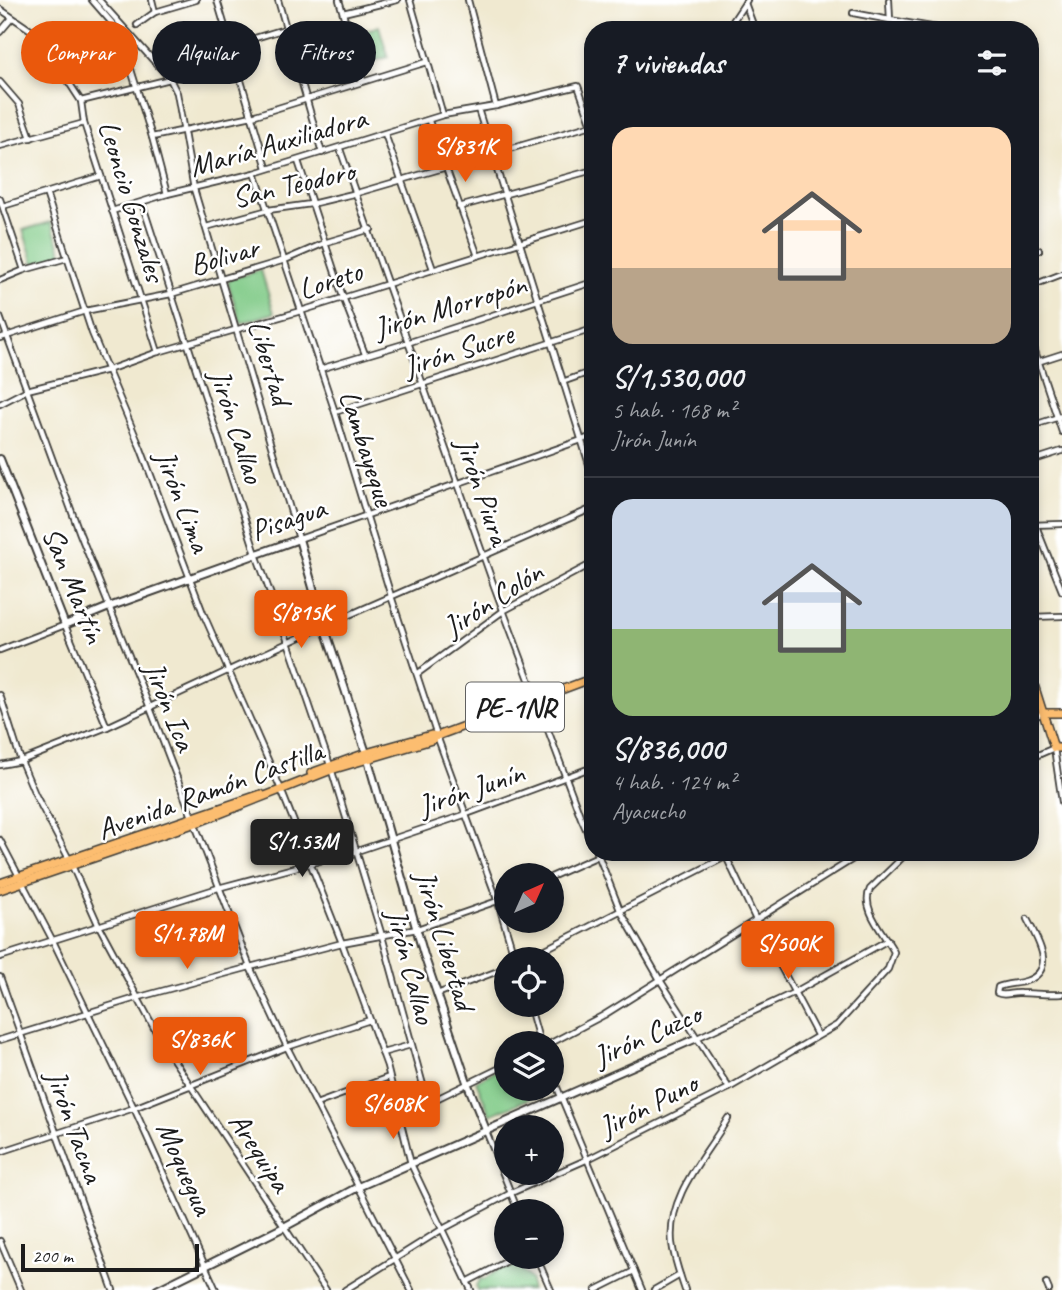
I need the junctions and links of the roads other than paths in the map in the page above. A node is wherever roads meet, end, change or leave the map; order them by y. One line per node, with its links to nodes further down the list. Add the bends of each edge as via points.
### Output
1 (92, 0): 19 (street)
2 (99, 0): 20 (street, Libertad)
3 (152, 0): 14 (street)
4 (196, 0): 14 (street)
5 (217, 0): 21 (street)
6 (278, 0): 22 (street)
7 (339, 0): 15 (street)
8 (397, 0): 15 (street)
9 (410, 0): 31 (street)
10 (468, 0): 44 (street)
11 (888, 0): 18 (street)
12 (746, 1): 24 (street); 25 (street)
13 (0, 9): 17 (street, Leoncio Gonzales)
14 (155, 12): 27 (street)
15 (343, 13): 23 (street)
16 (853, 13): 18 (street)
17 (12, 18): 28 (street); 42 (street, Leoncio Gonzales, via 38,35)
18 (890, 20): 26 (street)
19 (112, 21)
20 (114, 21)
21 (224, 21)
22 (285, 21)
23 (345, 21)
24 (733, 21)
25 (752, 21)
26 (896, 21)
27 (138, 24)
28 (0, 32)
29 (138, 42): 30 (street, Libertad)
30 (152, 58)
31 (427, 62): 32 (street); 46 (street)
32 (376, 77)
33 (0, 82): 54 (street, via 19,104)
34 (135, 84): 40 (street)
35 (152, 84): 40 (street)
36 (172, 84): 51 (street, Libertad)
37 (243, 84): 47 (street)
38 (302, 84): 41 (street)
39 (353, 84): 41 (street)
40 (136, 88): 42 (street); 53 (street)
41 (306, 99): 47 (street); 57 (street)
42 (81, 101): 49 (street, Leoncio Gonzales)
43 (584, 102): 44 (street, María Auxiliadora, via 578,86)
44 (496, 106): 45 (street, María Auxiliadora)
45 (478, 109): 46 (street, María Auxiliadora); 58 (street)
46 (443, 115): 48 (street, María Auxiliadora)
47 (252, 116): 51 (street); 61 (street)
48 (429, 121): 52 (street, María Auxiliadora); 60 (street)
49 (84, 123): 54 (street); 64 (street, Leoncio Gonzales)
50 (584, 129): 58 (street, San Teodoro)
51 (183, 132): 53 (street); 66 (street, Libertad)
52 (385, 134): 56 (street, María Auxiliadora); 65 (street)
53 (152, 137): 69 (street)
54 (31, 138): 55 (street)
55 (0, 146)
56 (340, 149): 57 (street, María Auxiliadora); 67 (street, Jirón Piura)
57 (322, 153): 59 (street, María Auxiliadora)
58 (492, 154): 60 (street, San Teodoro); 70 (street)
59 (298, 161): 61 (street, María Auxiliadora); 73 (street)
60 (446, 166): 65 (street, San Teodoro); 75 (street)
61 (267, 168): 62 (street, María Auxiliadora)
62 (255, 173): 66 (street, María Auxiliadora); 76 (street, Lambayeque)
63 (584, 173): 70 (street)
64 (101, 176): 68 (street); 77 (street, Leoncio Gonzales)
65 (401, 179): 67 (street, San Teodoro); 86 (street)
66 (194, 189): 69 (street, María Auxiliadora); 79 (street, Libertad)
67 (357, 192): 73 (street, San Teodoro); 80 (street, Jirón Piura)
68 (46, 193): 74 (street); 84 (street, Jirón Lima)
69 (167, 194): 72 (street, María Auxiliadora)
70 (506, 196): 75 (street); 82 (street)
71 (0, 199): 74 (street)
72 (142, 203): 77 (street, María Auxiliadora); 94 (street, Jirón Callao)
73 (311, 204): 76 (street, San Teodoro); 81 (street)
74 (3, 206): 87 (street)
75 (459, 207): 83 (street)
76 (268, 210): 79 (street, San Teodoro); 85 (street, Lambayeque)
77 (112, 211): 97 (street, Leoncio Gonzales)
78 (584, 223): 82 (street, Loreto)
79 (206, 227): 89 (street, Libertad)
80 (370, 229): 81 (street, Bolivar); 91 (street, Jirón Piura)
81 (327, 242): 85 (street, Bolivar); 95 (street)
82 (520, 243): 83 (street, Loreto); 96 (street)
83 (478, 256): 86 (street, Loreto)
84 (67, 258): 87 (street); 98 (street, Jirón Lima)
85 (285, 260): 89 (street, Bolivar); 99 (street, Lambayeque)
86 (433, 269): 91 (street, Loreto)
87 (24, 270): 90 (street)
88 (1062, 275): 92 (street)
89 (220, 278): 94 (street, Bolivar); 101 (street, Libertad)
90 (0, 280)
91 (389, 283): 95 (street, Loreto); 104 (street, Jirón Piura)
92 (1039, 283)
93 (584, 285): 96 (street, Jirón Morropón)
94 (170, 294): 97 (street, Bolivar); 106 (street, Jirón Callao)
95 (343, 297): 99 (street, Loreto); 108 (street)
96 (539, 300): 104 (street, Jirón Morropón); 105 (street)
97 (141, 301): 98 (street, Bolivar); 107 (street, Leoncio Gonzales)
98 (85, 311): 103 (street, Bolivar); 112 (street, Jirón Lima)
99 (301, 311): 101 (street, Loreto); 111 (street, Lambayeque)
100 (0, 317): 103 (street, Jirón Ica)
101 (237, 330): 106 (street, Loreto); 132 (street, Libertad)
102 (584, 332): 105 (street, Jirón Sucre)
103 (3, 336): 116 (street, Jirón Ica)
104 (410, 342): 108 (street, Jirón Morropón); 115 (street, Jirón Piura)
105 (552, 342): 114 (street); 115 (street, Jirón Sucre)
106 (188, 343): 107 (street, Loreto); 134 (street, Jirón Callao)
107 (158, 352): 112 (street, Loreto)
108 (365, 354): 111 (street, Jirón Morropón)
109 (1062, 354): 110 (street)
110 (1039, 361): 119 (street)
111 (320, 369): 118 (street, Lambayeque)
112 (108, 370): 116 (street, Loreto); 137 (street, Jirón Lima)
113 (584, 374): 114 (street)
114 (565, 381): 122 (street)
115 (423, 383): 118 (street, Jirón Sucre); 127 (street, Jirón Piura)
116 (27, 390): 117 (street, Loreto); 140 (street, Jirón Ica)
117 (0, 404)
118 (335, 412): 129 (street, Lambayeque)
119 (1060, 417): 120 (street); 121 (street)
120 (1039, 424)
121 (1062, 432)
122 (582, 441): 123 (street); 127 (street, Pisagua)
123 (584, 448)
124 (1062, 451): 125 (street)
125 (1039, 458)
126 (0, 459): 144 (street, San Martín)
127 (459, 484): 129 (street, Pisagua); 135 (street, Jirón Piura)
128 (584, 512): 135 (street)
129 (368, 516): 132 (street, Pisagua); 139 (street, Lambayeque)
130 (1062, 524): 131 (street)
131 (1039, 525)
132 (299, 539): 134 (street, Pisagua); 145 (street, Libertad)
133 (1039, 539): 138 (street)
134 (256, 554): 137 (street, Pisagua); 146 (street, Jirón Callao)
135 (484, 556): 139 (street); 141 (street, Jirón Piura)
136 (584, 568): 141 (street, Jirón Colón)
137 (190, 579): 140 (street, Pisagua); 148 (street, Jirón Lima)
138 (1062, 591)
139 (391, 597): 145 (street); 149 (street, Lambayeque)
140 (109, 607): 144 (street, Pisagua); 154 (street, Jirón Ica)
141 (503, 611): 149 (street, Jirón Colón); 152 (street, Jirón Piura)
142 (1062, 616): 143 (street)
143 (1039, 617)
144 (65, 625): 147 (street, Pisagua); 158 (street, San Martín)
145 (324, 626): 146 (street); 161 (street, Libertad)
146 (288, 642): 148 (street); 165 (street, Jirón Callao)
147 (0, 650)
148 (230, 670): 154 (street); 168 (street, Jirón Lima)
149 (417, 674): 159 (street, Lambayeque)
150 (584, 681): 152 (main road, Avenida Ramón Castilla / PE-1NR)
151 (0, 695): 163 (street, Arequipa)
152 (537, 699): 159 (main road, Avenida Ramón Castilla / PE-1NR); 167 (street, Jirón Piura)
153 (1039, 699): 155 (main road)
154 (150, 708): 158 (street); 171 (street, Jirón Ica)
155 (1044, 713): 156 (main road); 157 (street); 160 (main road)
156 (1062, 713)
157 (1039, 715)
158 (107, 727): 163 (street)
159 (437, 736): 161 (main road, Avenida Ramón Castilla / PE-1NR); 170 (street, Lambayeque)
160 (1058, 748): 162 (street); 169 (street)
161 (367, 755): 165 (main road, Avenida Ramón Castilla / PE-1NR); 173 (street, Jirón Libertad)
162 (1039, 755)
163 (21, 761): 164 (street); 182 (street, Arequipa)
164 (0, 765)
165 (330, 768): 168 (main road, Avenida Ramón Castilla / PE-1NR); 175 (street, Jirón Callao)
166 (584, 771): 167 (street, Jirón Junín)
167 (567, 778): 170 (street, Jirón Junín); 172 (street, Jirón Piura)
168 (281, 789): 171 (main road, Avenida Ramón Castilla / PE-1NR); 183 (street, Jirón Lima)
169 (1062, 802)
170 (464, 814): 173 (street, Jirón Junín); 189 (street, Lambayeque)
171 (192, 822): 182 (main road, Avenida Ramón Castilla / PE-1NR); 187 (street, Jirón Ica)
172 (584, 825)
173 (392, 839): 175 (street, Jirón Junín); 195 (street, Jirón Libertad)
174 (0, 840): 185 (street, Moquegua)
175 (357, 850): 183 (street, Jirón Junín); 196 (street, Jirón Callao)
176 (584, 861): 184 (street)
177 (601, 861): 191 (street)
178 (712, 861): 191 (street)
179 (728, 861): 193 (street)
180 (850, 861): 193 (street)
181 (899, 861): 197 (street, via 866,896 867,906)
182 (70, 862): 185 (main road, Avenida Ramón Castilla / PE-1NR); 194 (street, Arequipa)
183 (312, 863): 187 (street, Jirón Junín); 199 (street, Jirón Lima)
184 (564, 871)
185 (20, 880): 186 (main road, Avenida Ramón Castilla / PE-1NR); 188 (main road, Avenida Ramón Castilla / PE-1NR); 198 (street, Moquegua)
186 (0, 883)
187 (218, 888): 194 (street, Jirón Junín); 202 (street, Jirón Ica)
188 (0, 890)
189 (494, 892)
190 (494, 903): 195 (street)
191 (620, 910): 200 (street); 205 (street)
192 (1027, 919): 208 (street, via 1041,949 1042,970 1032,978 998,987 997,993)
193 (756, 920): 205 (street); 206 (street)
194 (98, 924): 198 (street, Jirón Junín); 209 (street, Arequipa)
195 (417, 929): 196 (street); 207 (street, Jirón Libertad)
196 (382, 936): 199 (street); 217 (street, Jirón Callao)
197 (888, 940): 206 (street, Jirón Cuzco); 213 (street, Jirón Puno, via 894,952 888,969 837,1025)
198 (53, 941): 201 (street, Jirón Junín); 210 (street, Moquegua)
199 (342, 943): 202 (street); 211 (street, Jirón Lima)
200 (549, 947)
201 (0, 957)
202 (250, 967): 209 (street); 218 (street, Jirón Ica)
203 (494, 973): 207 (street)
204 (0, 977): 212 (street, Jirón Tacna)
205 (660, 980): 214 (street); 215 (street)
206 (793, 993): 213 (street); 215 (street, Jirón Cuzco)
207 (437, 994): 222 (street, Jirón Libertad)
208 (1062, 994)
209 (136, 998): 210 (street); 223 (street, Arequipa)
210 (87, 1013): 212 (street); 230 (street, Moquegua)
211 (370, 1020): 218 (street); 219 (street, Jirón Lima)
212 (20, 1034): 216 (street); 234 (street, Jirón Tacna)
213 (817, 1035): 224 (street, Jirón Puno)
214 (564, 1036)
215 (697, 1038): 224 (street); 225 (street, Jirón Cuzco)
216 (0, 1040)
217 (411, 1045): 219 (street); 228 (street, Jirón Callao)
218 (287, 1047): 223 (street); 229 (street, Jirón Ica)
219 (382, 1053): 221 (street, Jirón Lima)
220 (494, 1071): 222 (street)
221 (389, 1077): 229 (street); 231 (street, Jirón Lima)
222 (468, 1084): 228 (street); 233 (street, Jirón Libertad)
223 (190, 1085): 230 (street); 241 (street, Arequipa)
224 (729, 1088): 236 (street, Jirón Puno)
225 (564, 1097)
226 (554, 1101): 233 (street, Jirón Cuzco)
227 (562, 1101): 236 (street)
228 (428, 1103): 231 (street)
229 (316, 1104): 238 (street, Jirón Ica)
230 (134, 1108): 234 (street); 245 (street, Moquegua)
231 (398, 1113): 237 (street, Jirón Lima)
232 (729, 1118): 249 (street, via 676,1204 672,1244)
233 (485, 1130): 237 (street, Jirón Cuzco); 239 (street, Jirón Libertad)
234 (55, 1133): 235 (street); 253 (street, Jirón Tacna)
235 (0, 1152)
236 (586, 1160): 239 (street, Jirón Puno); 248 (street)
237 (411, 1164): 238 (street, Jirón Cuzco); 242 (street, Jirón Lima)
238 (358, 1187): 241 (street, Jirón Cuzco); 244 (street, Jirón Ica)
239 (511, 1193): 240 (street, Jirón Libertad); 242 (street, Jirón Puno)
240 (514, 1199)
241 (284, 1227): 245 (street, Jirón Cuzco); 256 (street, Arequipa)
242 (441, 1230): 244 (street, Jirón Puno); 250 (street, Jirón Lima)
243 (0, 1241): 252 (street)
244 (396, 1261): 257 (street, Jirón Puno); 258 (street, Jirón Ica)
245 (206, 1266): 254 (street, Jirón Cuzco); 255 (street, Moquegua)
246 (494, 1268): 250 (street)
247 (542, 1269): 260 (street)
248 (634, 1271): 261 (street); 262 (street)
249 (680, 1275): 263 (street); 264 (street)
250 (467, 1282): 259 (street, Jirón Lima)
251 (1046, 1283): 265 (street)
252 (21, 1290)
253 (113, 1290)
254 (157, 1290)
255 (216, 1290)
256 (326, 1290)
257 (345, 1290)
258 (411, 1290)
259 (471, 1290)
260 (551, 1290)
261 (596, 1290)
262 (642, 1290)
263 (654, 1290)
264 (685, 1290)
265 (1049, 1290)

